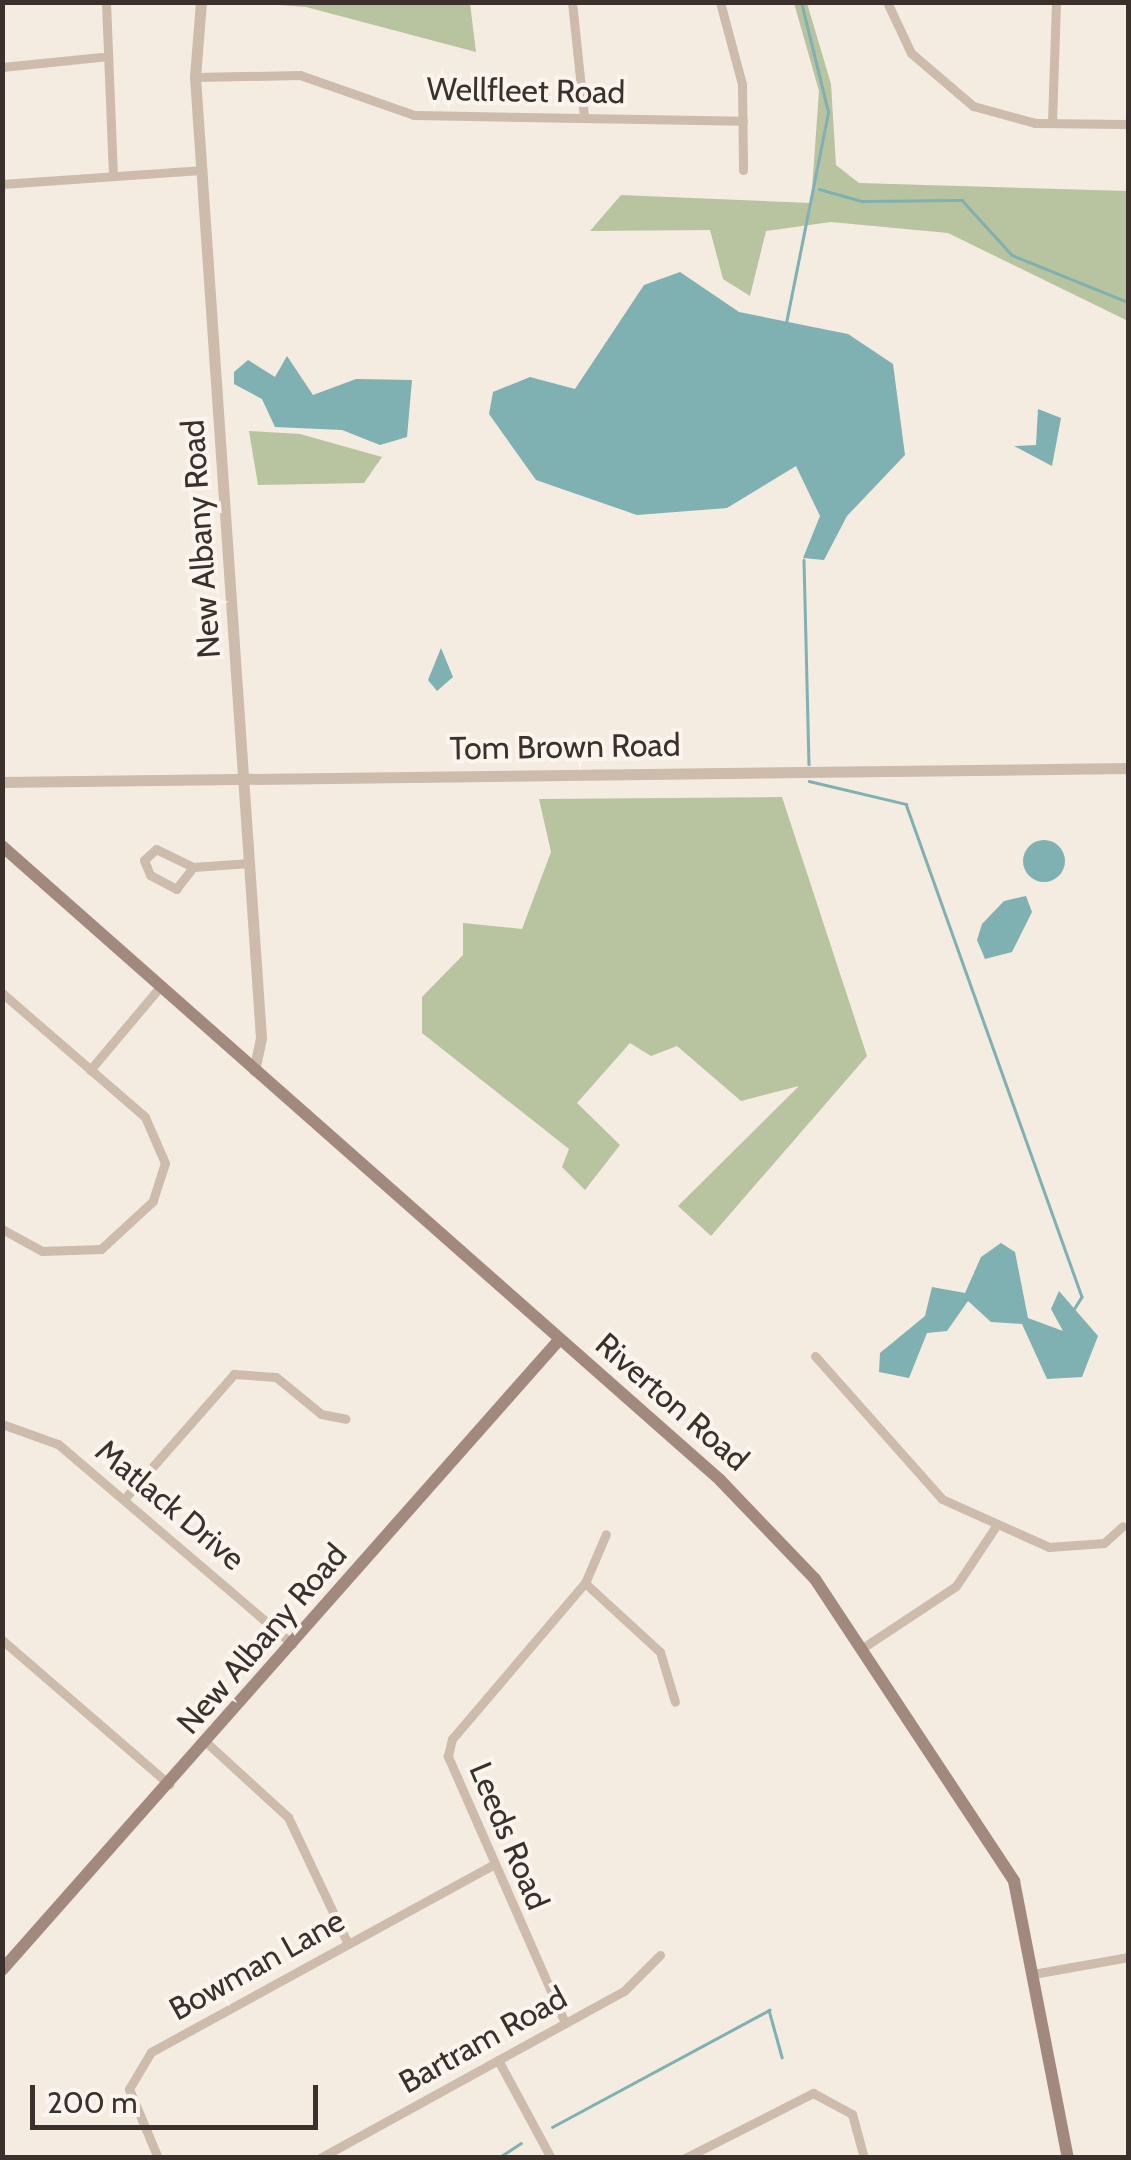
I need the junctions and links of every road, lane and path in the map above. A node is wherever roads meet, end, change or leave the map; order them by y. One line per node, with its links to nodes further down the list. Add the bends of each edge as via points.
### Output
1 (106, 2): 7 (street)
2 (202, 2): 9 (street, New Albany Road)
3 (572, 2): 10 (street)
4 (720, 2): 11 (street)
5 (887, 2): 12 (street, via 911,54 946,89 1003,118)
6 (1056, 2): 12 (street)
7 (101, 57): 8 (street); 16 (street)
8 (2, 67)
9 (194, 77): 10 (street, Wellfleet Road, via 300,74 414,115); 14 (street, New Albany Road)
10 (584, 117): 11 (street, Wellfleet Road)
11 (743, 120): 15 (street)
12 (1052, 123): 13 (street)
13 (1128, 124)
14 (201, 170): 16 (street); 19 (street, New Albany Road)
15 (743, 170)
16 (112, 175): 17 (street)
17 (2, 184)
18 (1128, 768): 19 (street, Tom Brown Road)
19 (244, 776): 20 (street, Tom Brown Road); 22 (street, New Albany Road)
20 (2, 782)
21 (2, 846): 24 (main road, Riverton Road)
22 (250, 863): 23 (street); 27 (street, New Albany Road, via 261,1038)
23 (193, 867): 23 (street, via 167,888 144,860 156,849)
24 (160, 987): 26 (street); 27 (main road, Riverton Road)
25 (2, 992): 26 (street)
26 (90, 1070): 28 (street, via 158,1133 165,1164 152,1201 118,1240 82,1253 42,1250)
27 (254, 1070): 29 (main road, Riverton Road)
28 (2, 1229)
29 (559, 1340): 39 (main road, New Albany Road); 40 (main road, Riverton Road, via 764,1520)
30 (815, 1356): 34 (street, via 926,1490)
31 (346, 1420): 33 (street, via 321,1414 276,1377 234,1374)
32 (2, 1424): 33 (street, Matlack Drive, via 58,1444)
33 (126, 1497): 39 (street, Matlack Drive)
34 (996, 1526): 35 (street, via 1079,1548 1104,1544); 40 (street, via 956,1586)
35 (1122, 1526)
36 (606, 1534): 37 (street, Leeds Road)
37 (584, 1583): 41 (street, via 660,1652); 44 (street, Leeds Road, via 449,1747 452,1777)
38 (2, 1640): 43 (street)
39 (294, 1645): 42 (main road, New Albany Road)
40 (864, 1647): 49 (main road, Riverton Road, via 1004,1858)
41 (675, 1702)
42 (208, 1744): 43 (main road, New Albany Road); 45 (street, via 288,1816)
43 (171, 1786): 48 (main road, New Albany Road)
44 (492, 1865): 45 (street, Bowman Lane); 50 (street, Leeds Road)
45 (348, 1944): 52 (street, Bowman Lane, via 135,2068 133,2102)
46 (660, 1955): 50 (street, Bartram Road, via 634,1984)
47 (1128, 1956): 49 (street)
48 (2, 1970)
49 (1033, 1974): 57 (main road, Riverton Road)
50 (565, 2023): 51 (street, Bartram Road)
51 (498, 2060): 53 (street, Bartram Road); 54 (street)
52 (158, 2158)
53 (320, 2158)
54 (551, 2158)
55 (685, 2158): 56 (street, via 813,2093 852,2114)
56 (864, 2158)
57 (1068, 2158)

